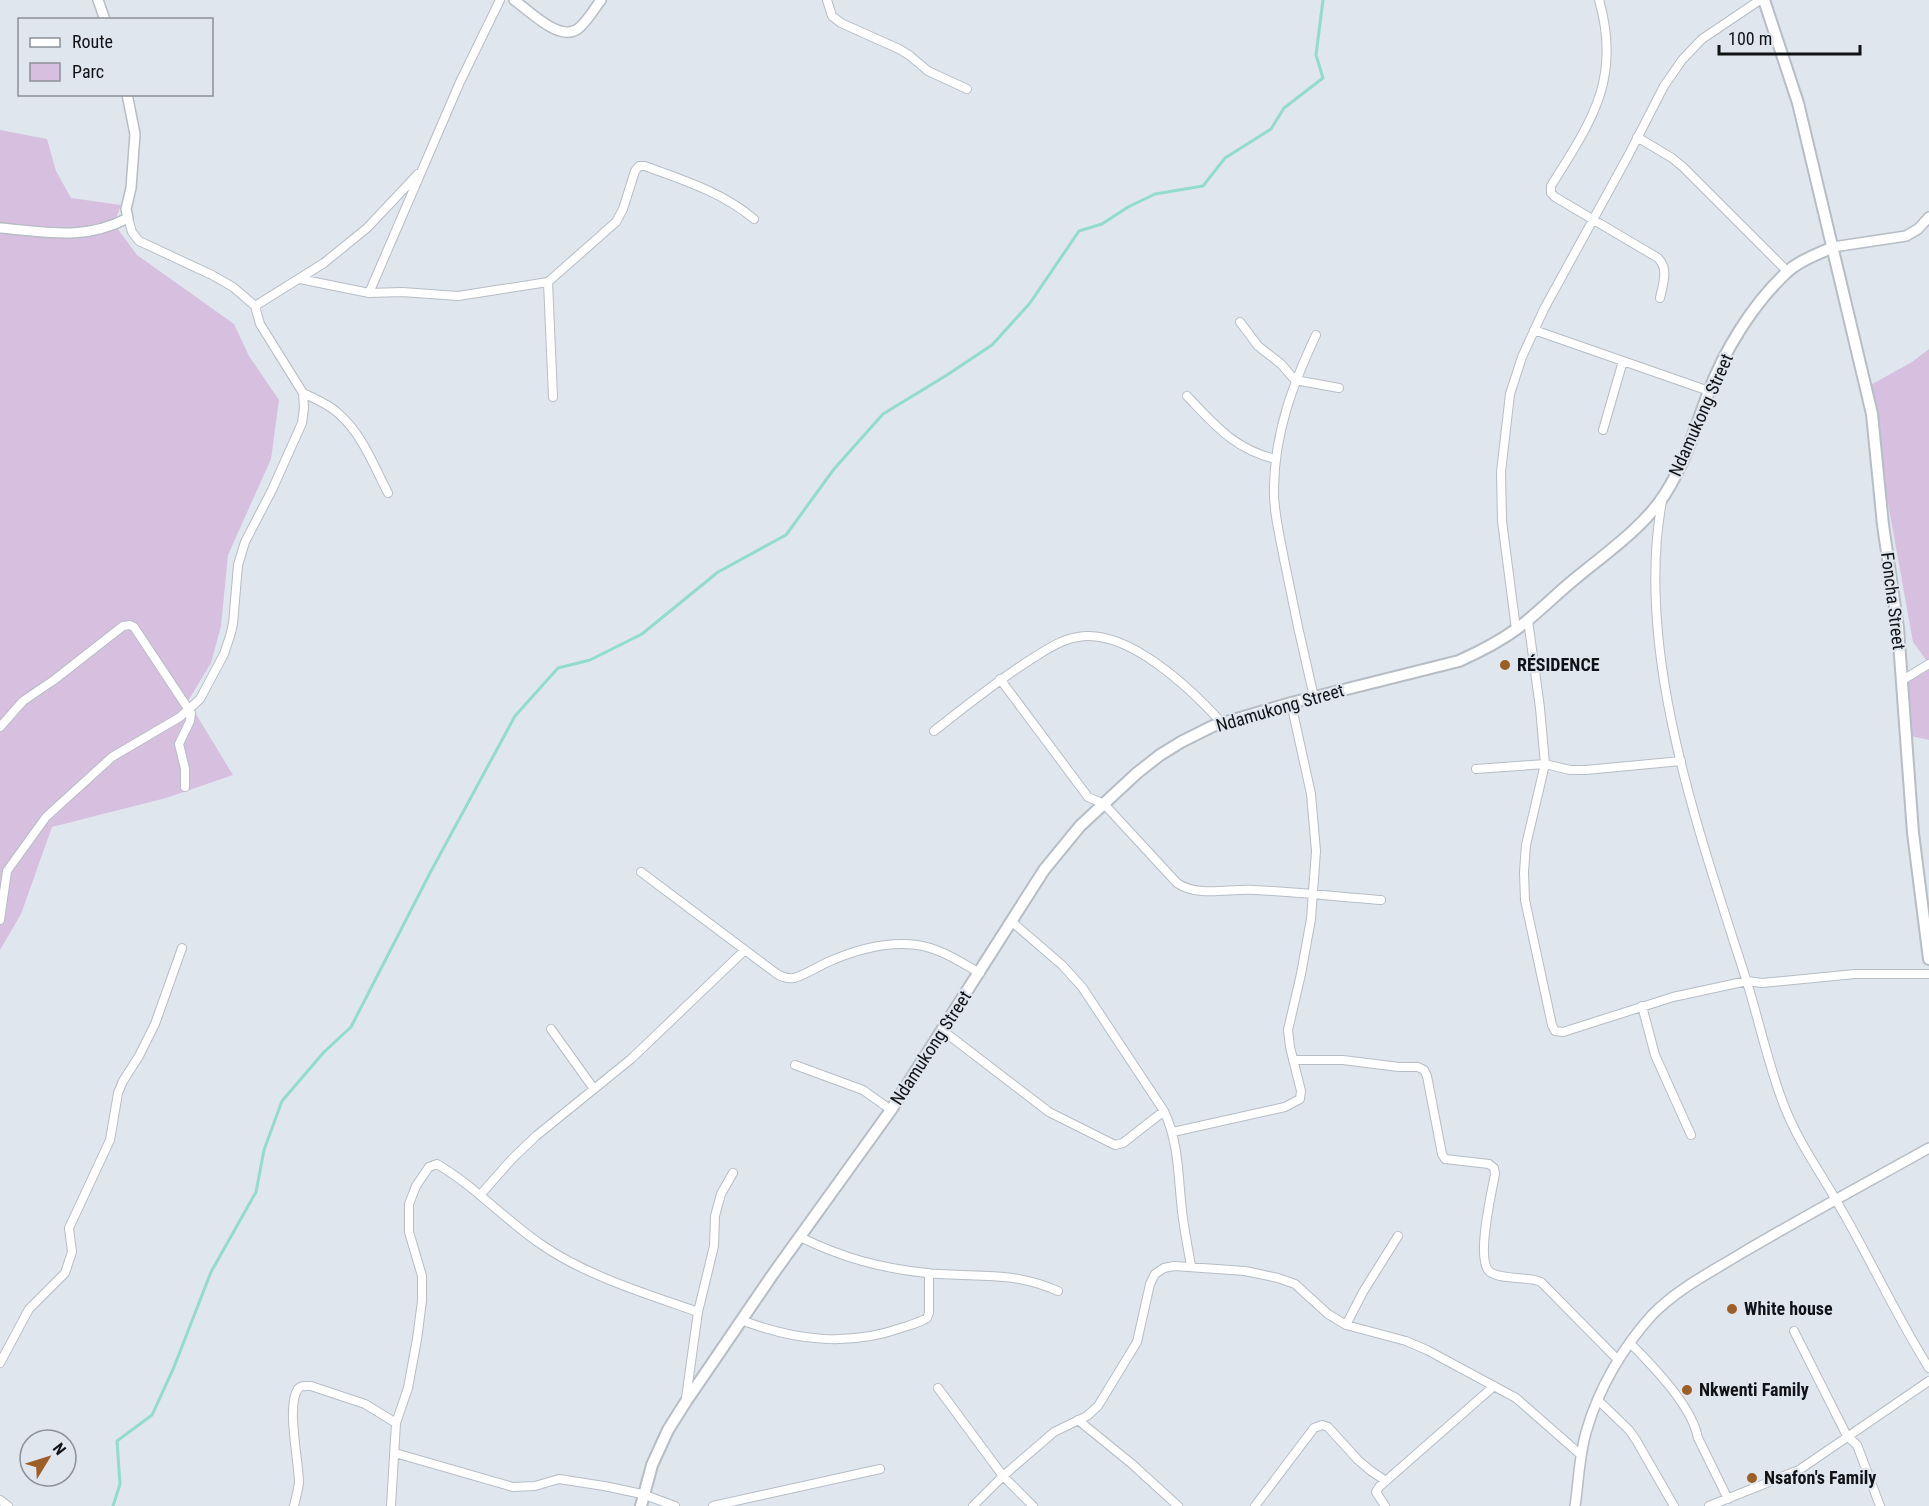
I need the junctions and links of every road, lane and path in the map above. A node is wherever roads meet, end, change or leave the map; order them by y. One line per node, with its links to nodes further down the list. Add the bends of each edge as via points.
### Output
1 (98, 0): 8 (street)
2 (500, 0): 12 (street, via 459,82)
3 (514, 0): 4 (street, via 558,32 571,33 580,28)
4 (601, 0)
5 (827, 0): 9 (street, via 832,16 841,23 899,49 928,72)
6 (1599, 0): 16 (street, via 1608,47 1601,93 1588,126 1551,186 1556,198)
7 (1762, 0): 11 (street, via 1702,39 1682,60); 18 (main road, Foncha Street, via 1798,103)
8 (104, 18)
9 (968, 89)
10 (127, 96): 14 (street, via 135,134)
11 (1637, 137): 16 (street); 19 (street, via 1683,167)
12 (422, 170): 20 (street, via 367,228); 22 (street)
13 (1929, 217): 18 (street, via 1906,236)
14 (128, 218): 17 (street, via 110,228 79,233); 24 (street, via 139,241 212,275)
15 (754, 219): 21 (street, via 706,188 639,166 616,222)
16 (1593, 220): 23 (street, via 1663,263); 26 (street)
17 (0, 228)
18 (1833, 247): 19 (main road, Ndamukong Street); 43 (main road, Foncha Street, via 1872,414)
19 (1787, 272): 31 (main road, Ndamukong Street, via 1743,326)
20 (300, 279): 22 (street); 24 (street)
21 (548, 282): 22 (street, via 458,296); 33 (street)
22 (369, 293)
23 (1660, 298)
24 (255, 306): 32 (street, via 260,324)
25 (1240, 322): 29 (street, via 1258,346)
26 (1534, 330): 28 (street); 40 (street, via 1510,394 1501,472 1502,521)
27 (1316, 334): 29 (street)
28 (1623, 361): 31 (street); 35 (street)
29 (1295, 380): 30 (street); 36 (street)
30 (1340, 388)
31 (1709, 392): 38 (main road, Ndamukong Street, via 1685,455)
32 (303, 393): 37 (street, via 338,412 347,422); 46 (street, via 302,423 241,552 233,624 224,654 200,699)
33 (553, 396)
34 (1187, 396): 36 (street, via 1235,443 1260,456)
35 (1603, 430)
36 (1276, 459): 44 (street, via 1278,526)
37 (388, 493)
38 (1663, 497): 39 (main road, Ndamukong Street, via 1615,547); 50 (street, via 1657,536 1657,613 1664,682)
39 (1528, 620): 40 (main road, Ndamukong Street); 51 (street)
40 (1516, 629): 44 (main road, Ndamukong Street, via 1459,661)
41 (1929, 664): 43 (street)
42 (1000, 679): 47 (street, via 1066,640 1096,637 1131,646 1144,654 1187,687); 49 (street); 54 (street, via 1088,797)
43 (1901, 681): 62 (main road, Foncha Street, via 1913,833)
44 (1314, 697): 45 (main road, Ndamukong Street)
45 (1291, 703): 47 (main road, Ndamukong Street); 56 (street, via 1315,829)
46 (189, 710): 48 (street, via 130,625 123,626 34,693); 53 (street, via 192,716 178,744); 58 (street, via 112,757 46,817 7,871)
47 (1222, 723): 54 (main road, Ndamukong Street, via 1160,755)
48 (0, 727)
49 (934, 731)
50 (1681, 761): 51 (street, via 1586,770); 65 (street, via 1702,843)
51 (1545, 765): 52 (street); 66 (street, via 1526,845 1524,872 1525,900 1552,1025 1555,1031 1563,1032)
52 (1476, 769)
53 (185, 787)
54 (1104, 804): 56 (street, via 1185,889); 59 (main road, Ndamukong Street, via 1063,845)
55 (641, 873): 61 (street)
56 (1312, 895): 57 (street); 69 (street, via 1311,919 1288,1030)
57 (1381, 900)
58 (0, 920)
59 (1011, 921): 63 (main road, Ndamukong Street); 73 (street, via 1082,987)
60 (182, 948): 91 (street, via 155,1024 118,1093 110,1140 69,1228 72,1252 64,1273 29,1309)
61 (745, 950): 63 (street, via 785,978 794,978 861,950 897,944 931,948); 71 (street, via 632,1059)
62 (1929, 959)
63 (980, 973): 68 (main road, Ndamukong Street)
64 (1929, 975): 65 (street, via 1855,974)
65 (1747, 981): 66 (street); 79 (street, via 1785,1108)
66 (1642, 1006): 75 (street, via 1655,1055)
67 (551, 1029): 71 (street)
68 (942, 1030): 72 (main road, Ndamukong Street); 73 (street, via 1049,1112 1115,1145)
69 (1293, 1060): 74 (street, via 1300,1091 1300,1099 1294,1104); 90 (street, via 1361,1061 1424,1070 1445,1159 1489,1164 1494,1168 1485,1237 1486,1266 1490,1272 1541,1282)
70 (795, 1065): 72 (street, via 863,1090)
71 (594, 1089): 78 (street, via 536,1136)
72 (891, 1110): 81 (main road, Ndamukong Street)
73 (1164, 1111): 74 (street)
74 (1173, 1132): 82 (street)
75 (1691, 1135)
76 (1929, 1148): 79 (street)
77 (733, 1173): 85 (street, via 718,1204 714,1246)
78 (481, 1194): 85 (street, via 526,1234 562,1257 628,1288); 99 (street, via 437,1164 429,1167 408,1204 409,1232 422,1276 422,1301 408,1388)
79 (1836, 1200): 89 (street, via 1690,1284 1652,1315); 92 (street)
80 (1398, 1236): 87 (street)
81 (800, 1237): 83 (street, via 853,1260); 86 (main road, Ndamukong Street)
82 (1191, 1266): 87 (street, via 1245,1271 1295,1284); 98 (street, via 1164,1268 1155,1274 1137,1342 1098,1406)
83 (929, 1273): 84 (street, via 1006,1276); 86 (street, via 927,1318 881,1335 808,1339)
84 (1058, 1291)
85 (698, 1312): 97 (street)
86 (741, 1320): 97 (main road, Ndamukong Street)
87 (1346, 1325): 94 (street, via 1406,1341)
88 (1794, 1331): 100 (street)
89 (1630, 1343): 90 (street); 106 (street, via 1658,1371 1682,1406)
90 (1618, 1360): 96 (street)
91 (0, 1363)
92 (1929, 1368)
93 (1929, 1381): 100 (street)
94 (1494, 1386): 102 (street, via 1530,1410); 105 (street)
95 (939, 1388): 104 (street)
96 (1598, 1401): 102 (street); 120 (street, via 1629,1430)
97 (685, 1403): 108 (main road, Ndamukong Street, via 652,1465)
98 (1078, 1420): 104 (street, via 1054,1432); 116 (street)
99 (396, 1423): 101 (street); 110 (street, via 365,1404 304,1385 295,1398 293,1421 299,1484)
100 (1847, 1436): 106 (street, via 1799,1470); 122 (street, via 1857,1445)
101 (395, 1454): 108 (street, via 513,1487 559,1479 604,1486); 111 (street)
102 (1581, 1455): 119 (street)
103 (880, 1469): 113 (street)
104 (1003, 1476): 114 (street); 115 (street)
105 (1386, 1481): 117 (street, via 1371,1472 1322,1425 1314,1428); 118 (street, via 1376,1492)
106 (1728, 1499): 121 (street)
107 (0, 1500): 109 (street)
108 (642, 1500): 112 (street)
109 (8, 1506)
110 (294, 1506)
111 (391, 1506)
112 (675, 1506)
113 (713, 1506)
114 (973, 1506)
115 (1033, 1506)
116 (1178, 1506)
117 (1255, 1506)
118 (1385, 1506)
119 (1575, 1506)
120 (1674, 1506)
121 (1709, 1506)
122 (1880, 1506)

